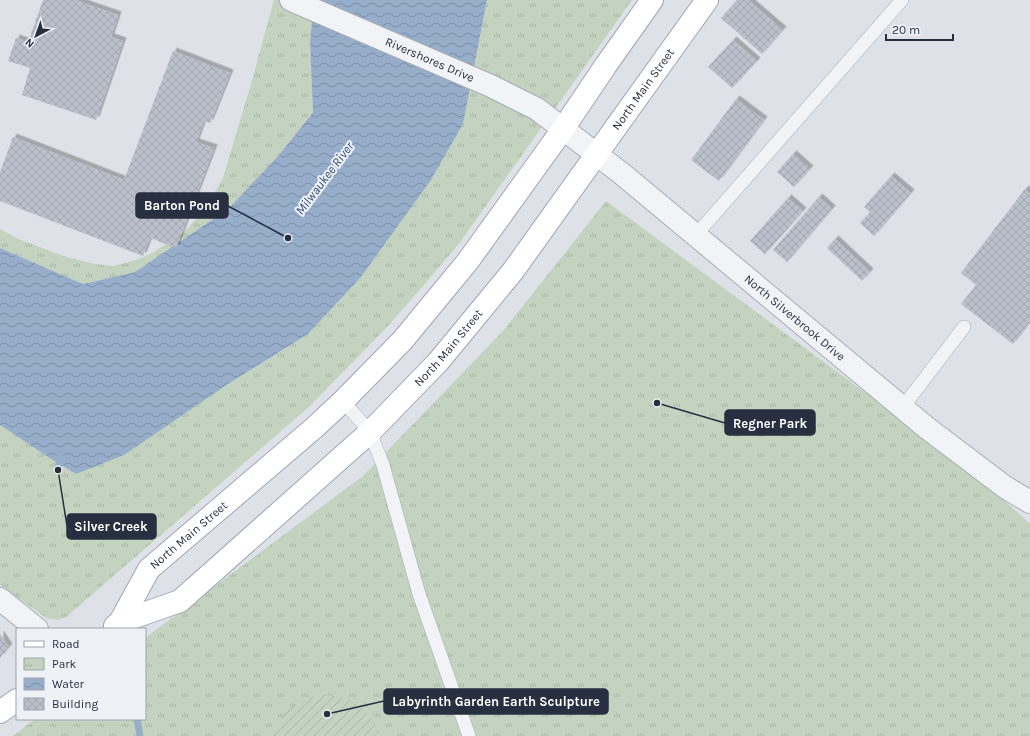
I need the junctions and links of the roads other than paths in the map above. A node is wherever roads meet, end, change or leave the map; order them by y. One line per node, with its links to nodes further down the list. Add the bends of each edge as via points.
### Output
1 (292, 0): 5 (street, Rivershores Drive, via 491,86 537,110)
2 (652, 0): 5 (main road, North Main Street)
3 (708, 0): 6 (main road, North Main Street)
4 (902, 0): 7 (lane)
5 (563, 129): 6 (street, North Silverbrook Drive); 9 (main road, North Main Street, via 468,261 402,341)
6 (596, 154): 7 (street, North Silverbrook Drive); 11 (main road, North Main Street, via 513,271 438,362)
7 (696, 235): 10 (street, North Silverbrook Drive)
8 (964, 327): 10 (lane)
9 (343, 401): 11 (lane); 14 (main road, North Main Street, via 149,569)
10 (903, 407): 12 (street, North Silverbrook Drive, via 999,482)
11 (370, 432): 14 (main road, North Main Street, via 180,601); 18 (lane, via 383,465 419,594)
12 (1030, 502)
13 (0, 599): 15 (street)
14 (116, 626)
15 (36, 628)
16 (16, 701): 17 (main road)
17 (0, 712)
18 (469, 736)

